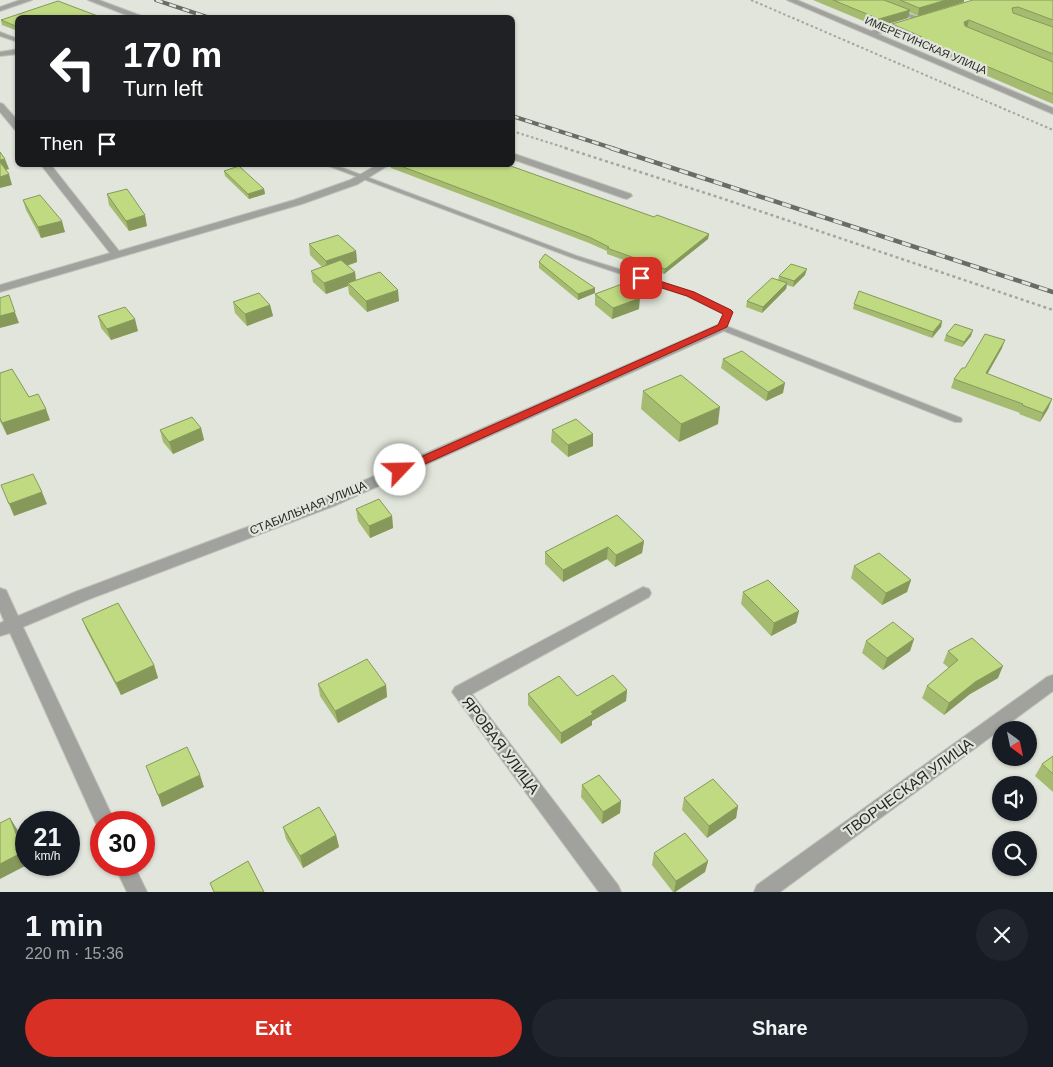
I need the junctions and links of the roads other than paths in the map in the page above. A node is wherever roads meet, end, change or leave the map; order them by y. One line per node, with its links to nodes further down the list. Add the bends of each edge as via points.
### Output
1 (28, 0): 4 (street)
2 (92, 0): 6 (street)
3 (791, 0): 10 (street, ИМЕРЕТИНСКАЯ УЛИЦА)
4 (0, 9)
5 (895, 10): 8 (lane)
6 (134, 15)
7 (928, 17): 8 (street)
8 (919, 19): 10 (street)
9 (0, 34): 11 (lane)
10 (870, 34): 15 (street, ИМЕРЕТИНСКАЯ УЛИЦА)
11 (15, 40)
12 (15, 52): 13 (street)
13 (0, 54)
14 (0, 106): 16 (street)
15 (1053, 111)
16 (15, 124)
17 (515, 157): 22 (street)
18 (48, 167): 23 (street)
19 (334, 167): 21 (lane)
20 (381, 167): 21 (street)
21 (362, 178): 23 (street, via 298,202); 25 (lane, via 575,258 690,294 728,312)
22 (626, 196)
23 (116, 254): 24 (street)
24 (0, 289)
25 (722, 327): 26 (lane); 29 (street, СТАБИЛЬНАЯ УЛИЦА, via 329,502)
26 (958, 420)
27 (643, 593): 34 (street, ЯРОВАЯ УЛИЦА, via 461,692)
28 (0, 594): 29 (street)
29 (6, 627): 31 (street)
30 (1053, 682): 35 (street, ТВОРЧЕСКАЯ УЛИЦА)
31 (99, 811)
32 (129, 876): 33 (street)
33 (137, 892)
34 (611, 892)
35 (764, 892)

